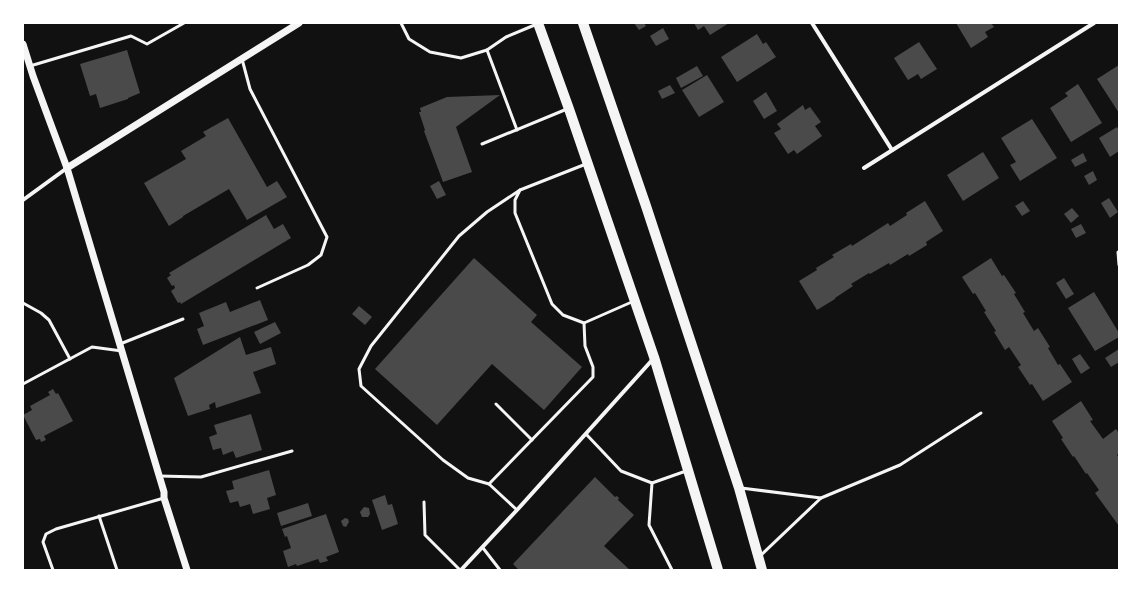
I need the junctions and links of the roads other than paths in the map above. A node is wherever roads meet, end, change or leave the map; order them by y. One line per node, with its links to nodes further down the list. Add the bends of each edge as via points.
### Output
1 (184, 23): 11 (lane, via 148,44 131,36)
2 (299, 23): 10 (street)
3 (401, 23): 9 (lane, via 409,39 430,52 461,58)
4 (538, 23): 9 (lane); 12 (main road)
5 (583, 23): 41 (main road)
6 (812, 23): 15 (street)
7 (1094, 23): 15 (street)
8 (23, 47): 11 (street)
9 (487, 50): 13 (lane)
10 (242, 59): 17 (street); 23 (lane, via 250,89 326,237 321,255 308,265)
11 (30, 66): 17 (street)
12 (569, 109): 13 (lane); 16 (main road)
13 (517, 130): 14 (lane)
14 (482, 144)
15 (892, 150): 18 (street)
16 (587, 163): 19 (lane); 24 (main road)
17 (67, 168): 20 (street); 28 (street)
18 (864, 168)
19 (520, 190): 27 (lane, via 515,200 515,213 552,304 563,316); 40 (lane, via 487,212 459,236 370,346 359,369 361,386 443,460 468,478)
20 (23, 200)
21 (1119, 252): 22 (lane)
22 (1119, 265)
23 (257, 288)
24 (634, 300): 27 (lane); 29 (main road)
25 (23, 302): 30 (lane, via 49,320)
26 (183, 319): 28 (lane)
27 (584, 323): 35 (lane, via 585,346 594,377)
28 (121, 348): 30 (lane, via 92,347); 38 (street)
29 (654, 357): 34 (street); 37 (main road)
30 (70, 360): 31 (lane)
31 (23, 384)
32 (496, 404): 35 (lane)
33 (981, 413): 43 (lane, via 900,465)
34 (586, 434): 39 (lane, via 621,471); 45 (street)
35 (532, 440): 40 (lane)
36 (292, 451): 38 (lane, via 201,477)
37 (689, 471): 39 (lane); 55 (main road)
38 (159, 476): 42 (street)
39 (652, 483): 54 (lane, via 650,525)
40 (489, 484): 45 (lane)
41 (739, 488): 43 (lane); 48 (main road)
42 (164, 498): 46 (lane); 51 (street)
43 (821, 498): 48 (lane)
44 (424, 502): 52 (lane, via 425,535)
45 (517, 510): 47 (street)
46 (100, 516): 49 (lane, via 46,534 43,542); 50 (lane)
47 (483, 548): 52 (street); 53 (lane)
48 (758, 558): 56 (main road)
49 (53, 570)
50 (117, 570)
51 (187, 570)
52 (460, 570)
53 (500, 570)
54 (672, 570)
55 (718, 570)
56 (762, 570)

